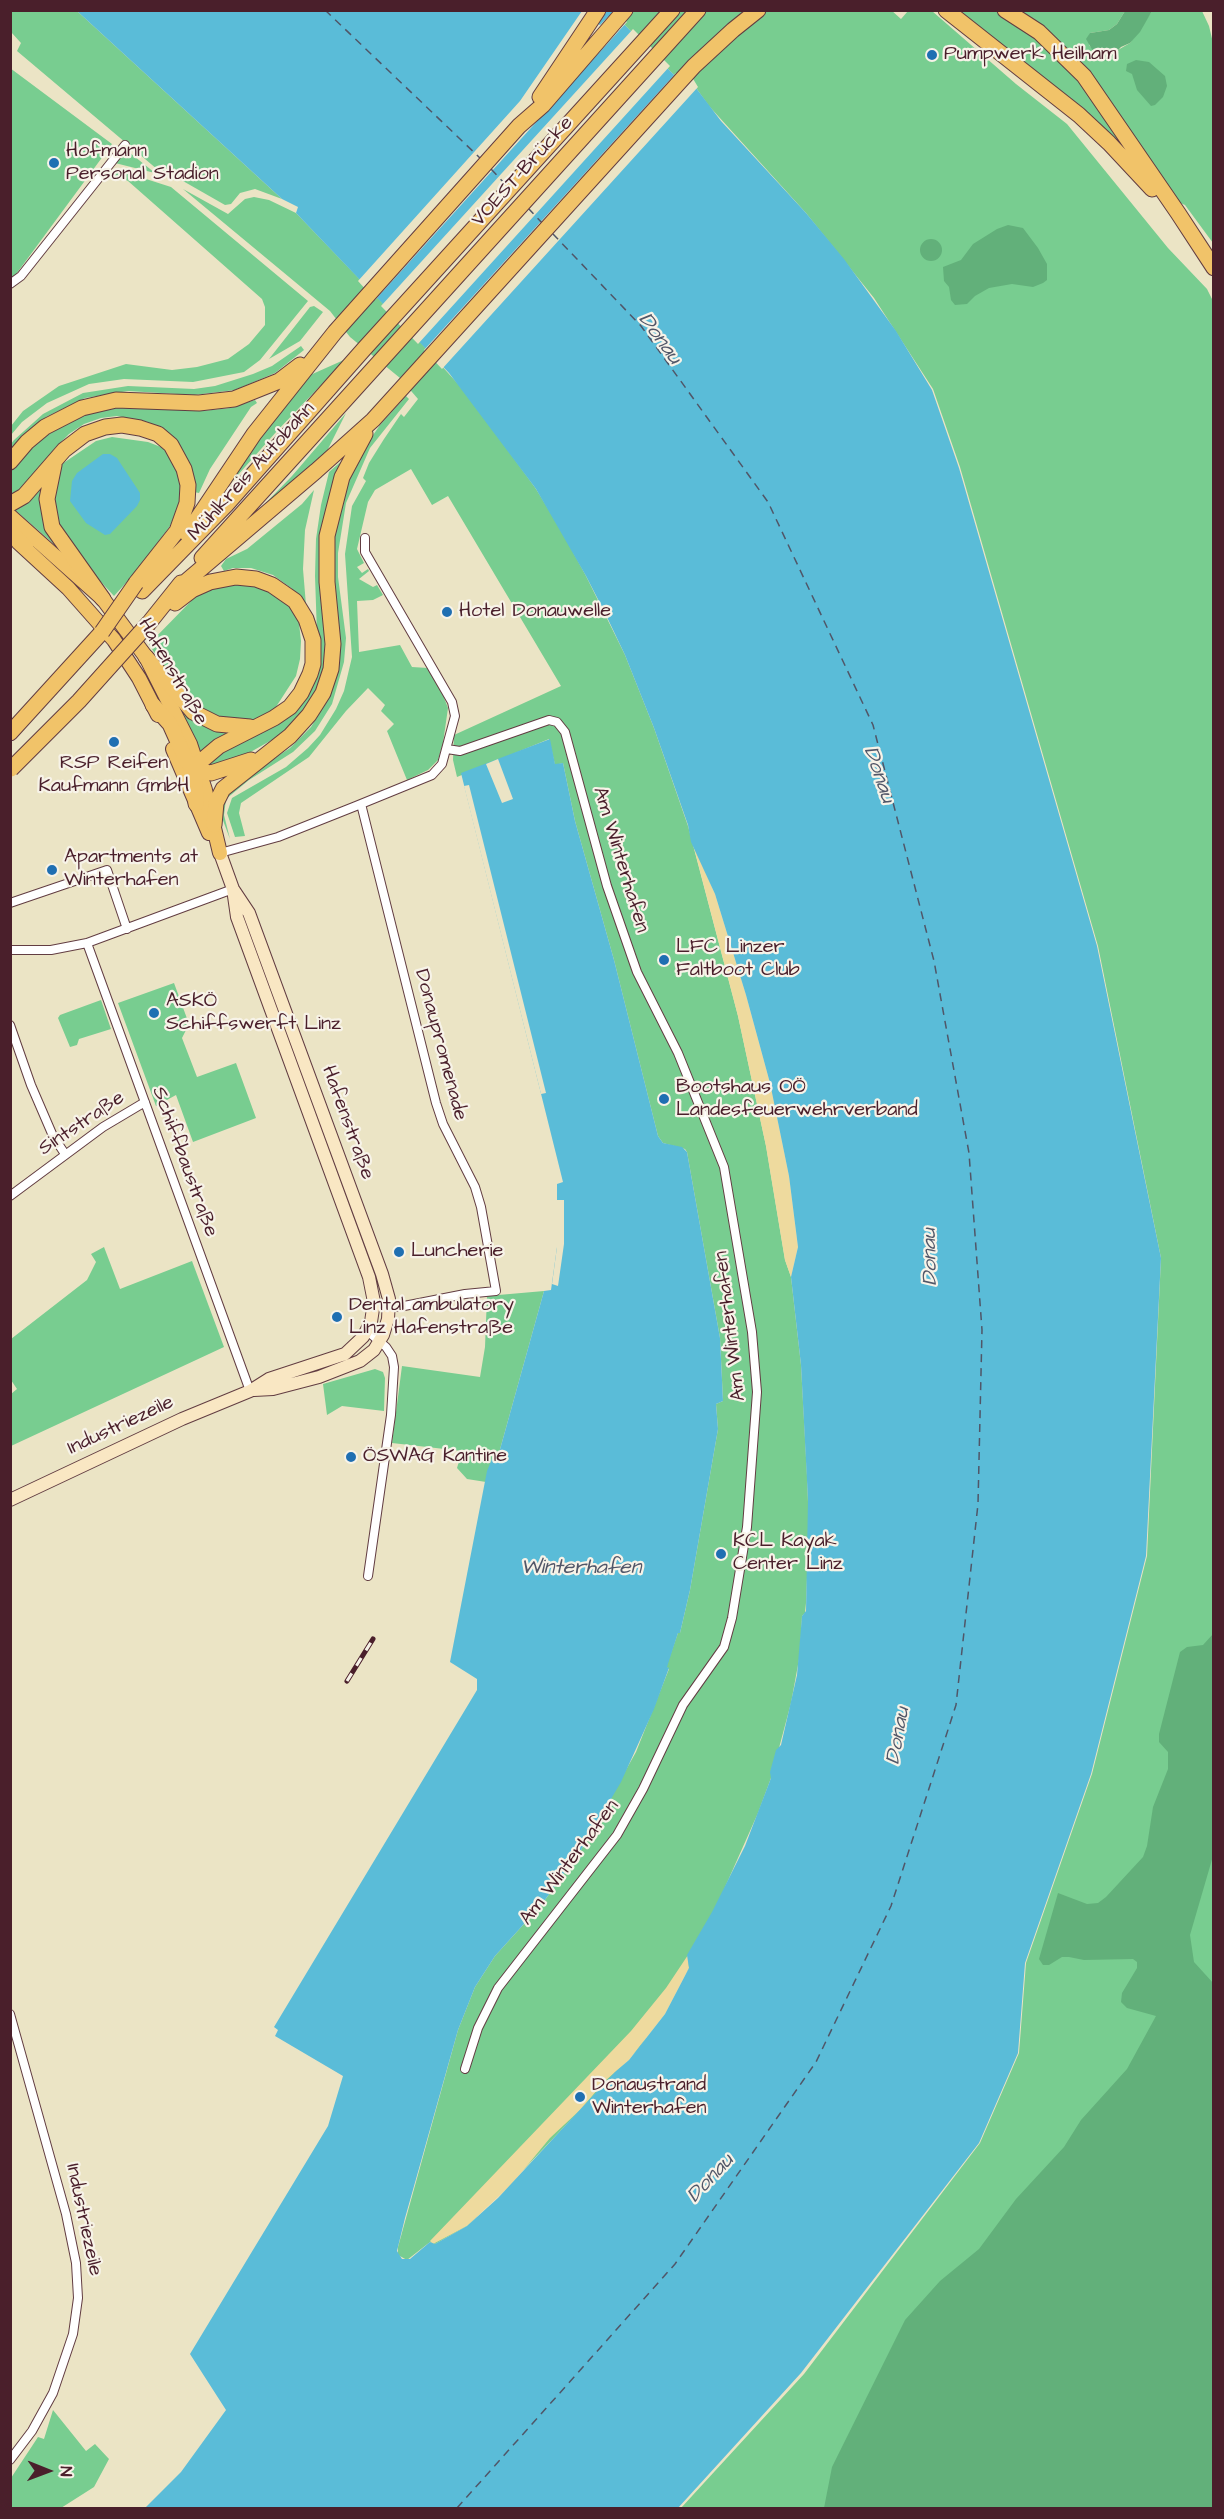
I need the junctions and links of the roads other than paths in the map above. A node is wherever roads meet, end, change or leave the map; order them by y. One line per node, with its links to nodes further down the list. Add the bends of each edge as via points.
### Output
1 (598, 10): 8 (highway)
2 (625, 10): 8 (highway, via 543,105)
3 (672, 10): 14 (highway, VOEST-Brücke)
4 (698, 10): 15 (highway, VOEST-Brücke)
5 (946, 10): 10 (highway, via 1079,115 1133,167)
6 (1005, 10): 10 (highway, via 1039,32 1084,76)
7 (758, 12): 16 (highway, via 694,66)
8 (519, 126): 13 (highway)
9 (125, 145): 12 (street, via 21,276)
10 (1190, 233): 11 (highway)
11 (1214, 268)
12 (10, 284)
13 (335, 332): 17 (highway, via 298,367 254,393 215,402 134,400 97,404 51,423 27,442); 24 (highway, via 254,434)
14 (364, 349): 24 (highway, Mühlkreis Autobahn, via 226,505)
15 (378, 361): 26 (highway, Mühlkreis Autobahn)
16 (374, 420): 26 (highway); 34 (highway, via 342,477 327,536 333,644 328,681 304,722)
17 (11, 462)
18 (55, 462): 19 (highway, via 24,496); 25 (highway, via 86,434 114,426 150,430 176,452 188,485 185,513); 27 (highway, via 47,494 52,527)
19 (10, 504)
20 (10, 516): 27 (main road, Hafenstraße)
21 (10, 533): 23 (highway)
22 (365, 538): 33 (street, via 365,552 452,702 454,716)
23 (26, 548): 30 (main road, Hafenstraße, via 114,640)
24 (167, 563): 25 (highway, Mühlkreis Autobahn)
25 (139, 587): 32 (highway, bridge)
26 (176, 590): 28 (highway, Mühlkreis Autobahn)
27 (103, 599): 29 (main road, Hafenstraße)
28 (155, 616): 31 (highway, via 202,585 226,578 264,581 288,594 306,619 313,640 313,663 301,693 290,707); 36 (highway, bridge)
29 (146, 657): 31 (highway, via 182,701 200,716 224,726); 35 (main road, Hafenstraße, via 180,721)
30 (153, 705): 35 (highway, via 170,724 187,762); 37 (main road, Hafenstraße)
31 (253, 727): 35 (highway, via 212,751)
32 (10, 733)
33 (447, 749): 38 (street, via 442,764 432,775); 57 (street, Am Winterhafen, via 460,751 549,720 557,722 565,732 607,886 637,972 678,1053 724,1167 758,1392 747,1527 724,1647 683,1705 617,1834 498,1988 478,2028)
34 (263, 757): 35 (highway, via 217,772); 39 (highway, via 220,793)
35 (198, 769): 37 (highway); 39 (main road, Hafenstraße)
36 (10, 770)
37 (196, 804): 40 (main road, Hafenstraße)
38 (361, 804): 40 (street, via 278,837); 50 (street, Donaupromenade, via 436,1102 482,1207 496,1291)
39 (214, 825): 40 (main road, Hafenstraße)
40 (220, 854): 41 (main road, Hafenstraße)
41 (233, 889): 43 (street); 50 (main road, Hafenstraße, via 249,913 382,1274); 51 (main road, Hafenstraße, via 237,917 369,1277 374,1309)
42 (10, 903): 43 (street, via 107,870)
43 (127, 929): 44 (street)
44 (87, 943): 45 (street, via 51,950); 47 (street, Schiffbaustraße)
45 (10, 950)
46 (10, 1025): 48 (street, via 31,1085)
47 (145, 1102): 48 (street, Sintstraße); 53 (street, Schiffbaustraße)
48 (65, 1154): 49 (street, Sintstraße)
49 (10, 1197)
50 (389, 1307): 52 (main road, Hafenstraße)
51 (367, 1331): 52 (street); 53 (main road, via 345,1354 269,1379)
52 (380, 1341): 53 (main road, via 371,1353 346,1368 273,1389); 55 (street, via 393,1359 393,1393)
53 (250, 1391): 54 (main road, Industriezeile)
54 (10, 1500)
55 (368, 1576)
56 (10, 2014): 58 (street, Industriezeile, via 66,2214 78,2298 73,2334 53,2393)
57 (465, 2068)
58 (10, 2460)

